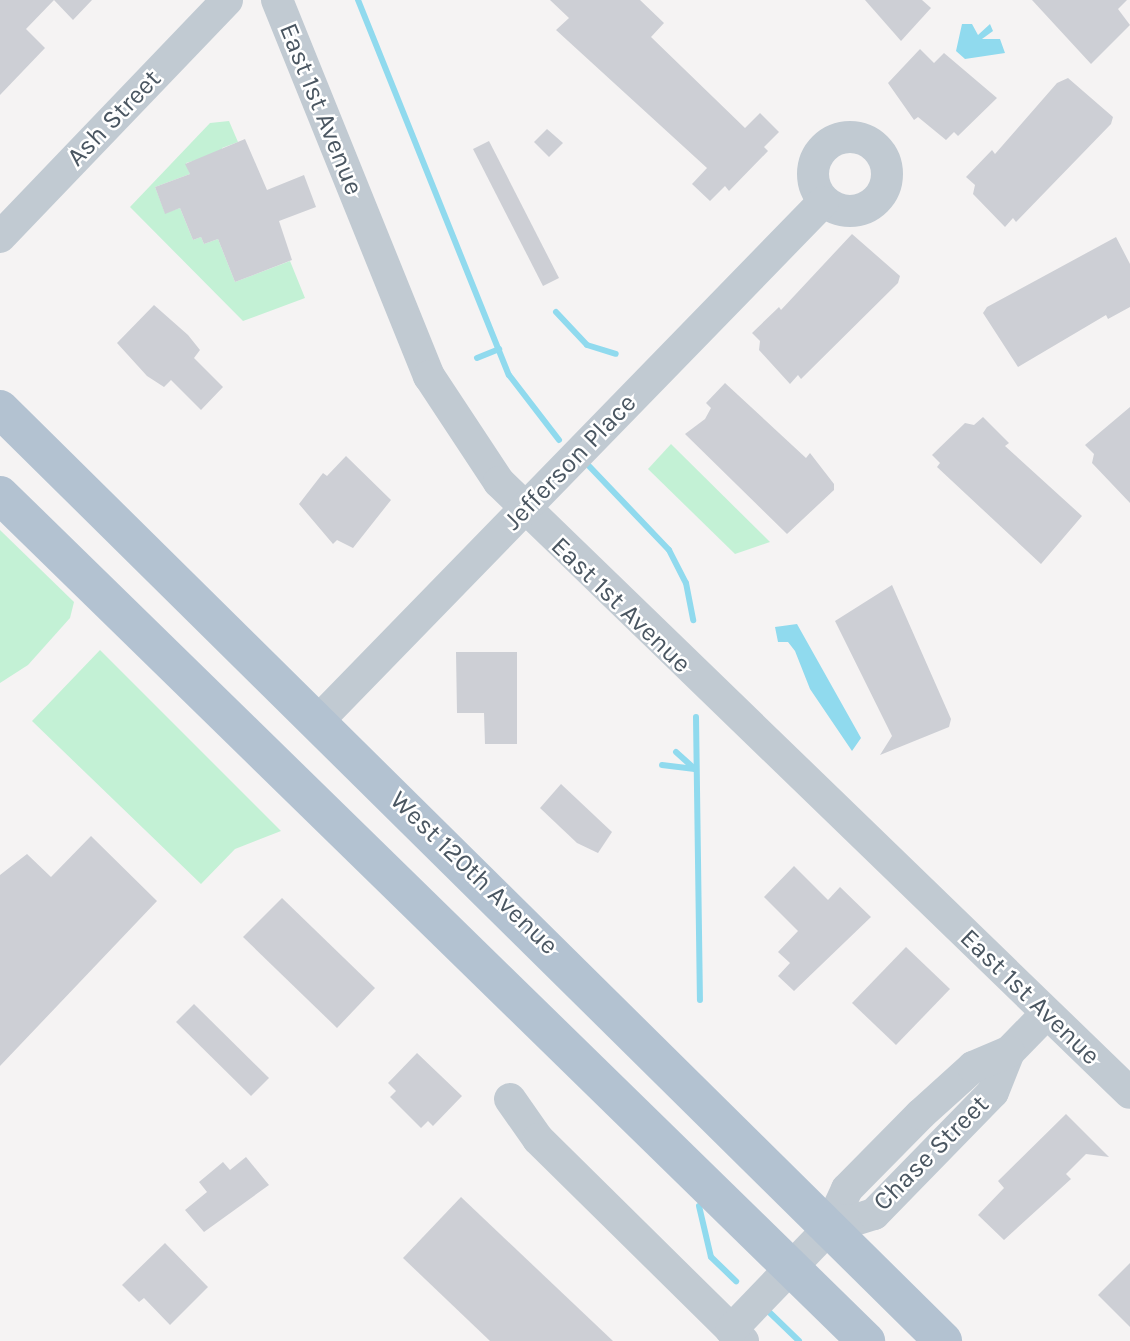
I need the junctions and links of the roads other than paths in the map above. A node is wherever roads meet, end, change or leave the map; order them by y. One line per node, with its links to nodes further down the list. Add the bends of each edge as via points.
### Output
1 (227, 0): 4 (street, Ash Street)
2 (277, 0): 7 (street, East 1st Avenue, via 429,376 468,442)
3 (823, 202): 7 (street, Jefferson Place)
4 (0, 237)
5 (0, 409): 8 (main road, West 120th Avenue)
6 (0, 495): 13 (main road)
7 (525, 510): 8 (street, Jefferson Place); 9 (street, East 1st Avenue)
8 (318, 721): 12 (main road, West 120th Avenue)
9 (1047, 1013): 10 (street, East 1st Avenue); 12 (street, Chase Street, via 1009,1052 973,1067 921,1114 847,1189)
10 (1130, 1093)
11 (510, 1099): 14 (street, via 538,1139)
12 (829, 1228): 13 (street, Chase Street); 16 (main road, West 120th Avenue)
13 (781, 1278): 14 (street, Chase Street); 15 (main road)
14 (740, 1328)
15 (866, 1341)
16 (943, 1341)

